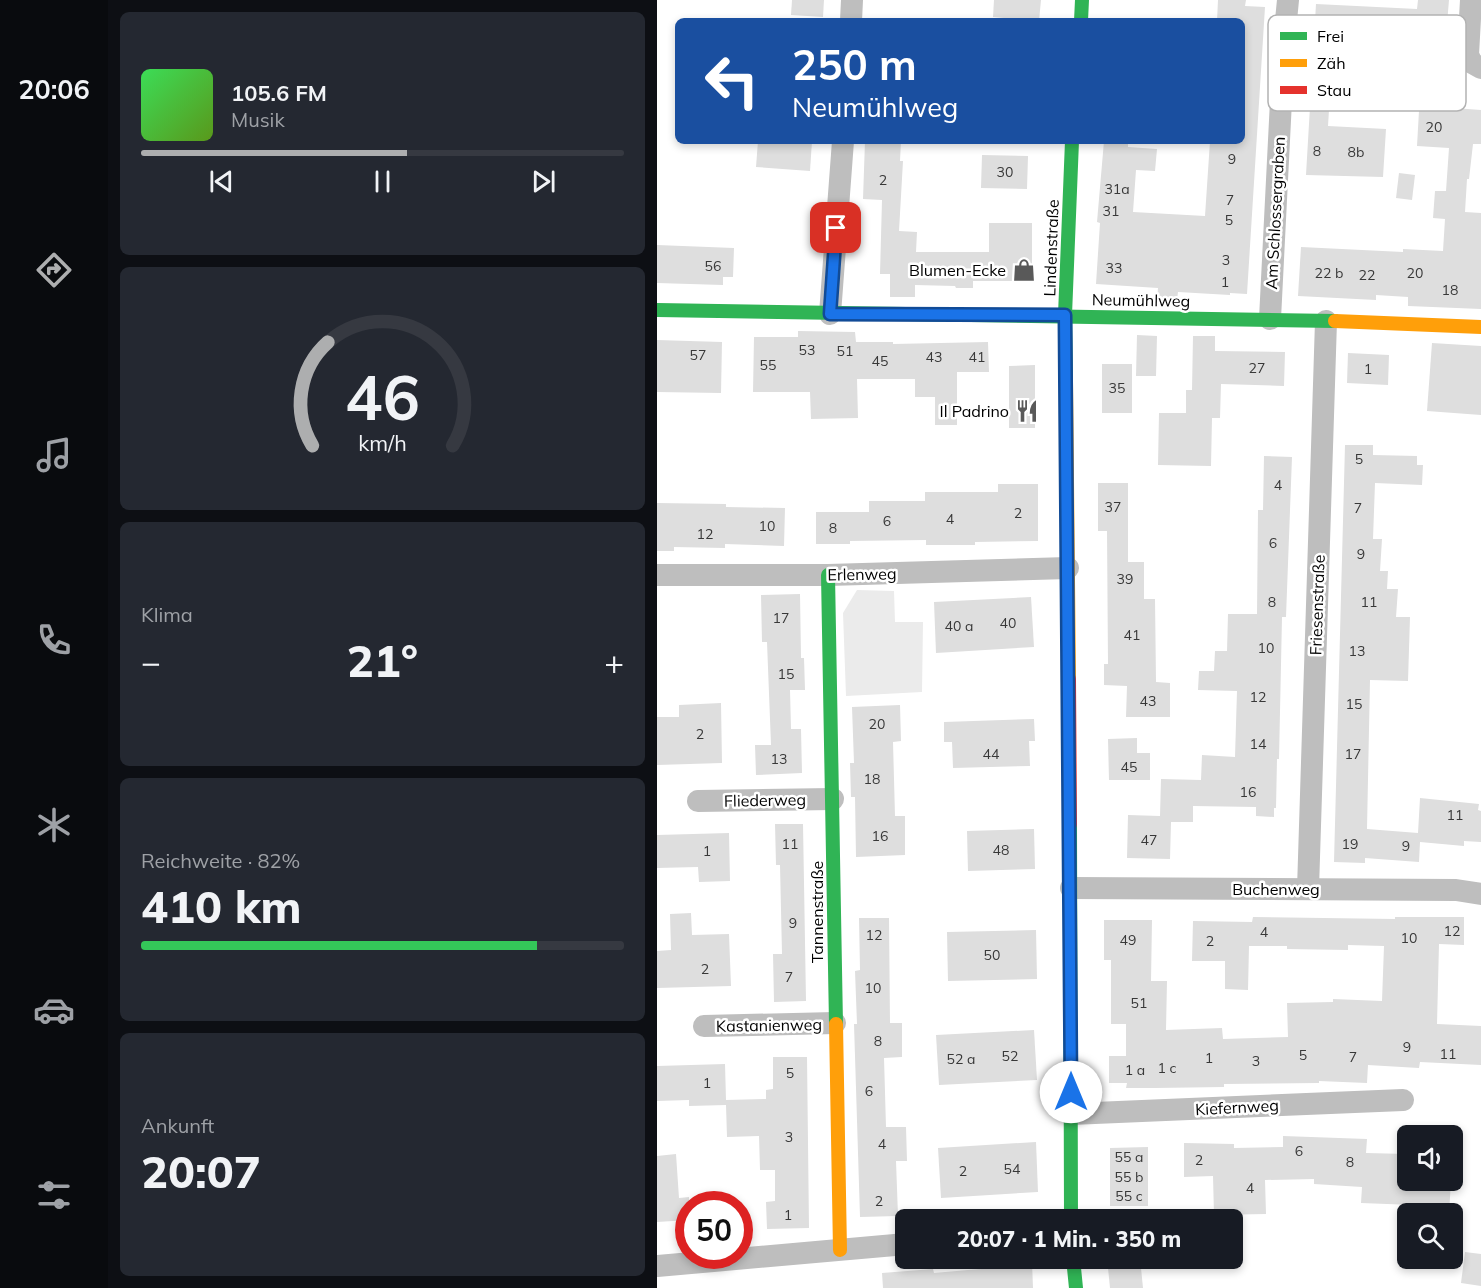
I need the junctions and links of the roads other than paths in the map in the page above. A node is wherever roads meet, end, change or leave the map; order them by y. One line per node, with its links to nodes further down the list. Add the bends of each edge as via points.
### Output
1 (852, 0): 6 (street)
2 (1082, 0): 7 (street)
3 (1288, 0): 5 (street, Am Schlossergraben)
4 (1471, 0): 8 (street, via 1468,55)
5 (1287, 15)
6 (851, 18)
7 (1081, 18)
8 (1481, 68)
9 (1280, 111): 15 (street, Am Schlossergraben)
10 (843, 144): 13 (street)
11 (1073, 144): 14 (street, Lindenstraße)
12 (657, 310): 13 (street, Neumühlweg)
13 (830, 314): 14 (street, Neumühlweg)
14 (1065, 315): 15 (street, Neumühlweg); 18 (street, Lindenstraße)
15 (1270, 319): 16 (street, Neumühlweg)
16 (1326, 321): 17 (street, Neumühlweg); 24 (street, Friesenstraße)
17 (1481, 327)
18 (1068, 568): 19 (street, Erlenweg); 23 (street, Lindenstraße)
19 (828, 575): 20 (street, Erlenweg); 21 (street, Tannenstraße)
20 (657, 576)
21 (833, 799): 22 (street, Fliederweg); 26 (street, Tannenstraße)
22 (698, 801)
23 (1071, 888): 24 (street, Buchenweg); 29 (street, Lindenstraße)
24 (1308, 889): 25 (street, Buchenweg, via 1456,890)
25 (1481, 894)
26 (835, 1023): 27 (street, Kastanienweg); 32 (street, Tannenstraße)
27 (704, 1026)
28 (1403, 1100): 29 (street, Kiefernweg)
29 (1071, 1114): 30 (street, Lindenstraße)
30 (1071, 1209)
31 (895, 1245): 32 (street)
32 (840, 1250): 33 (street)
33 (657, 1266)
34 (1074, 1269): 35 (street)
35 (1076, 1288)

